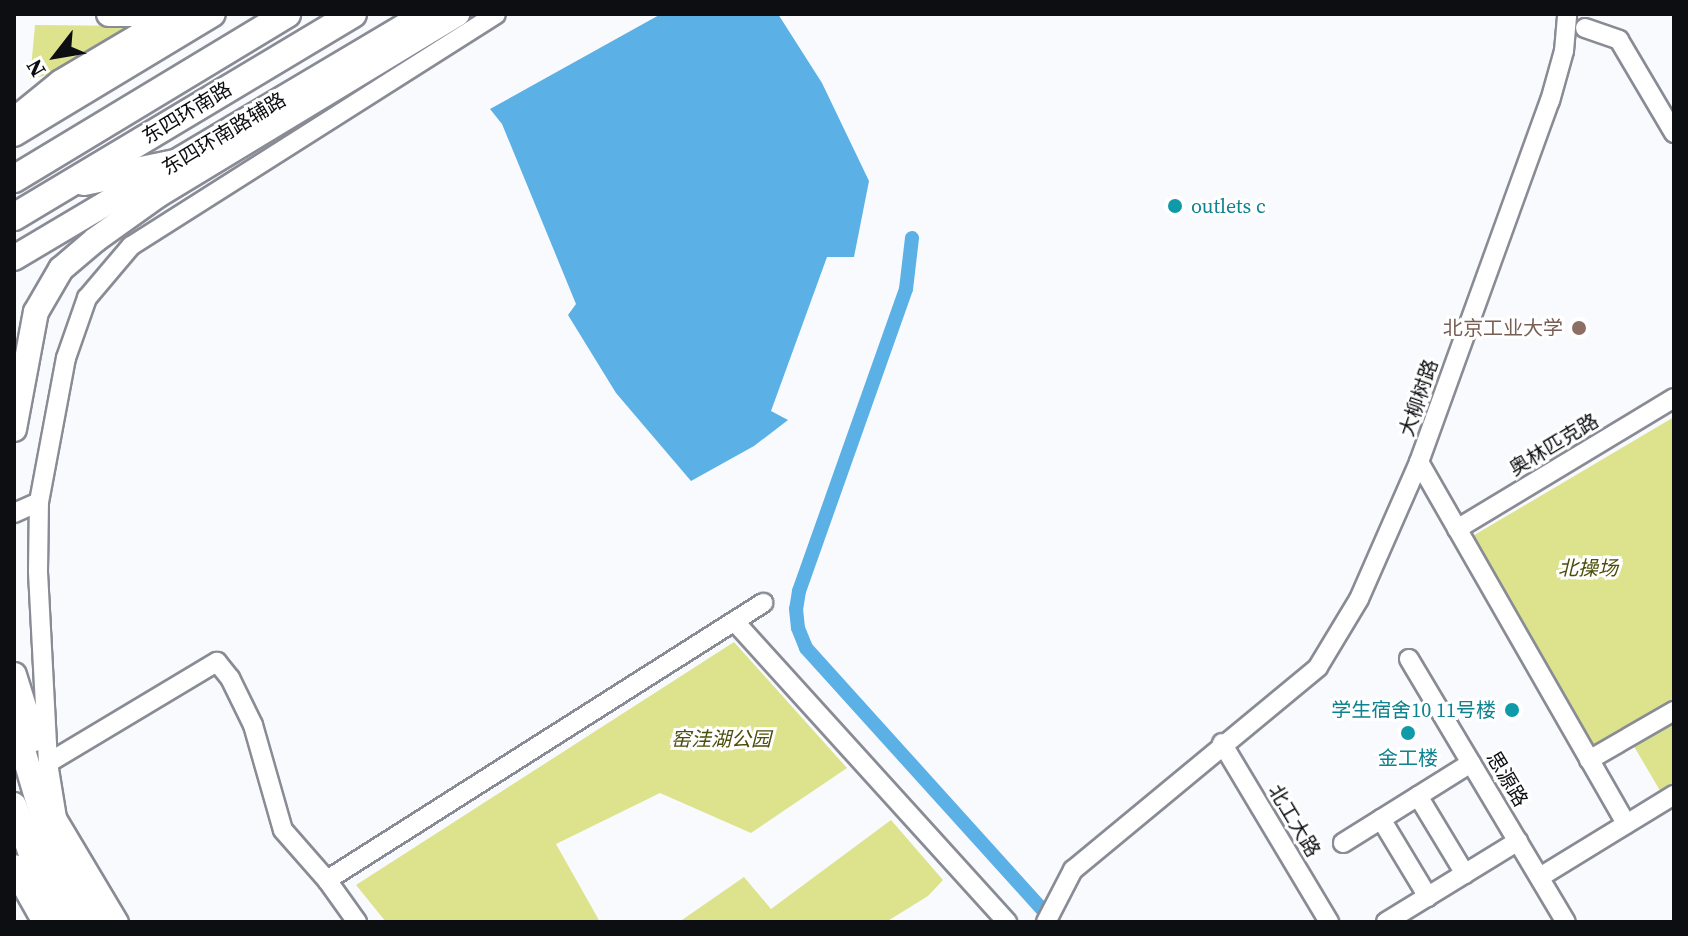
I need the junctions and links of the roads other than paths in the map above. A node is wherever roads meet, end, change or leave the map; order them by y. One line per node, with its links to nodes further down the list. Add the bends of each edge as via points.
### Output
1 (109, 14): 2 (main road)
2 (143, 14)
3 (176, 14): 14 (main road)
4 (213, 14): 16 (main road)
5 (287, 14): 19 (highway, 东四环南路)
6 (353, 14): 20 (highway, 东四环南路)
7 (425, 14): 18 (main road, 东四环南路辅路)
8 (457, 14): 21 (main road)
9 (496, 14): 27 (street, via 131,246 87,298 70,347)
10 (1555, 14): 13 (street)
11 (1567, 14): 13 (street, 大柳树路)
12 (1588, 21): 13 (street); 17 (street, via 1619,40)
13 (1562, 56): 26 (street, 大柳树路)
14 (61, 82): 15 (main road); 16 (main road)
15 (14, 97)
16 (17, 128)
17 (1674, 133)
18 (175, 163): 20 (highway); 23 (main road, 东四环南路辅路)
19 (19, 176)
20 (65, 186): 22 (highway, 东四环南路)
21 (158, 195): 23 (main road, via 75,238); 25 (main road, via 61,269 36,312)
22 (17, 215)
23 (18, 256)
24 (1674, 398): 29 (street, 奥林匹克路)
25 (14, 429)
26 (1419, 462): 29 (street); 36 (street, 大柳树路, via 1359,599 1318,667)
27 (39, 502): 28 (street); 39 (street)
28 (14, 513)
29 (1457, 529): 37 (street)
30 (763, 603): 31 (street)
31 (736, 623): 50 (street); 58 (street)
32 (1409, 659): 38 (street, 思源路)
33 (14, 675): 39 (main road)
34 (1674, 711): 37 (street)
35 (14, 720): 55 (main road, via 52,848)
36 (1222, 743): 52 (street, 大柳树路, via 1073,870); 59 (street, 北工大路)
37 (1589, 760): 44 (street)
38 (1471, 763): 40 (street); 45 (street, 思源路)
39 (48, 775): 50 (street, via 217,662 253,725 283,830); 56 (street, via 57,818)
40 (1418, 796): 43 (street); 48 (street)
41 (1672, 801): 44 (street)
42 (14, 805): 54 (main road, via 32,857)
43 (1381, 819): 46 (street); 51 (street)
44 (1626, 824): 49 (street)
45 (1518, 841): 48 (street); 49 (street, 思源路)
46 (1343, 843)
47 (14, 867): 53 (main road)
48 (1465, 874): 51 (street)
49 (1540, 877): 61 (street, 思源路)
50 (327, 880): 57 (street)
51 (1428, 897): 60 (street)
52 (1049, 918)
53 (45, 922)
54 (71, 922)
55 (97, 922)
56 (119, 922)
57 (357, 922)
58 (1007, 922)
59 (1329, 922)
60 (1386, 922)
61 (1566, 922)

